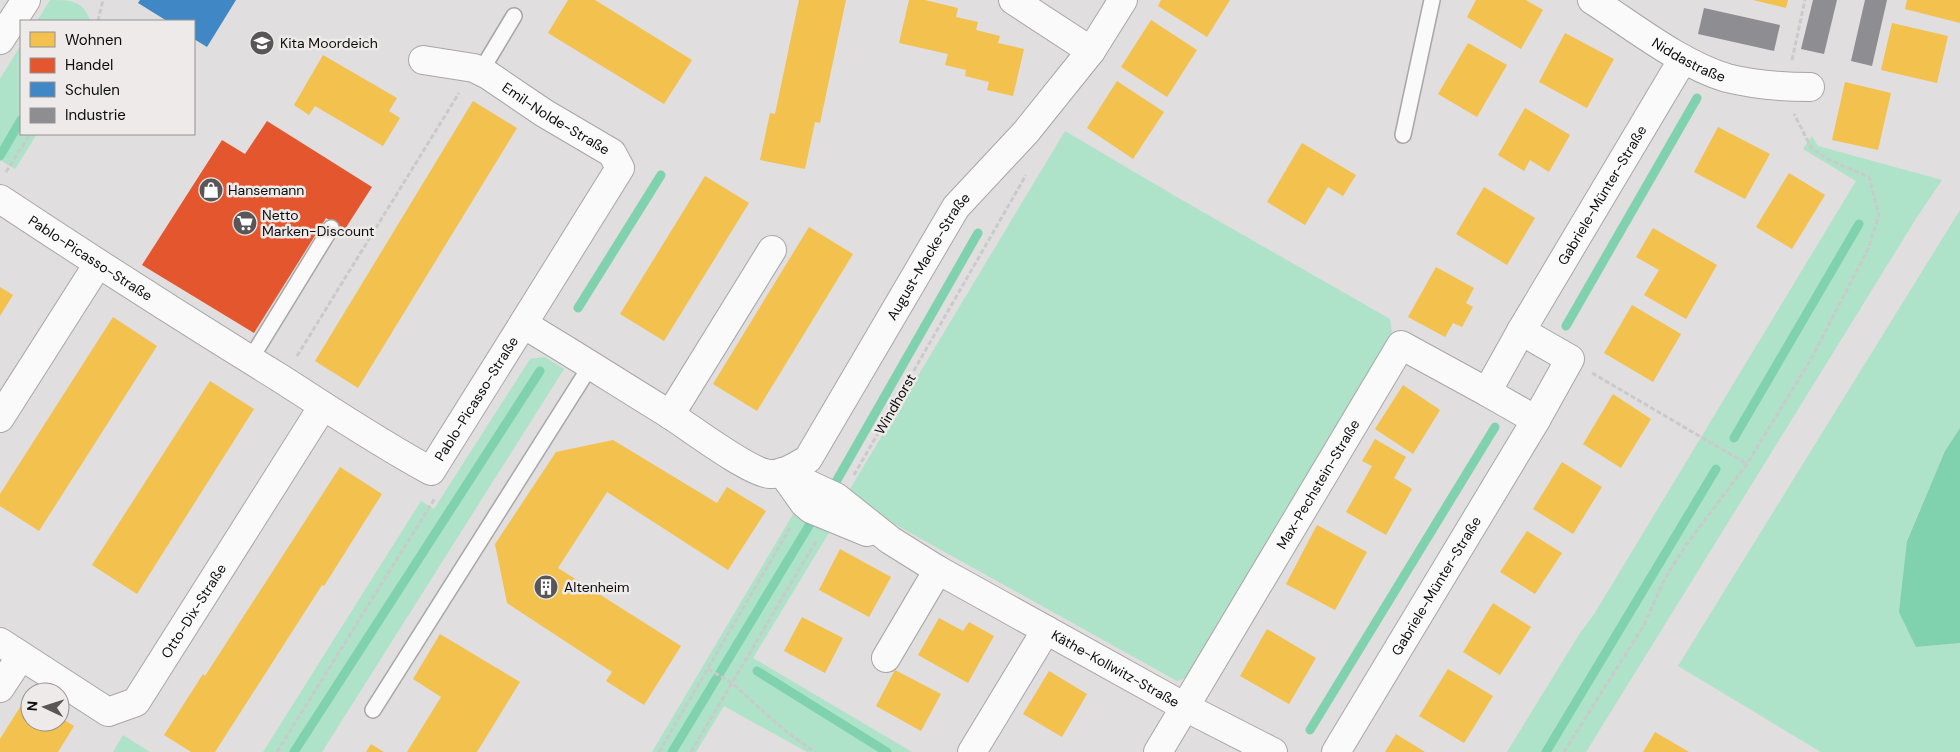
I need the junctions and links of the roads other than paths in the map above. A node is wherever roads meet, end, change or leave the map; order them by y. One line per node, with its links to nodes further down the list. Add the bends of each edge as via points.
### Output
1 (26, 0): 7 (street)
2 (1013, 0): 8 (street)
3 (1123, 0): 8 (street, August-Macke-Straße)
4 (1432, 0): 13 (lane)
5 (1597, 2): 9 (street, Niddastraße)
6 (514, 16): 11 (lane)
7 (0, 40)
8 (1092, 51): 27 (street, August-Macke-Straße, via 1026,132 956,207 808,459)
9 (1683, 59): 12 (street, Niddastraße, via 1726,78 1773,87); 19 (street, Gabriele-Münter-Straße)
10 (423, 60): 11 (street, Emil-Nolde-Straße)
11 (477, 70): 18 (street, Emil-Nolde-Straße, via 612,153 620,168)
12 (1800, 87)
13 (1403, 135)
14 (2, 186): 17 (street, Pablo-Picasso-Straße)
15 (331, 228): 20 (lane)
16 (772, 250): 24 (street)
17 (98, 264): 20 (street, Pablo-Picasso-Straße); 25 (street)
18 (523, 324): 21 (street, Pablo-Picasso-Straße); 23 (street, Pablo-Picasso-Straße, via 431,471)
19 (1521, 330): 22 (street, Gabriele-Münter-Straße); 26 (street, Gabriele-Münter-Straße, via 1570,359)
20 (250, 360): 23 (street, Pablo-Picasso-Straße)
21 (591, 365): 24 (street, Pablo-Picasso-Straße); 35 (lane)
22 (1487, 392): 26 (street); 34 (street, Max-Pechstein-Straße, via 1401,345)
23 (323, 406): 31 (street, Otto-Dix-Straße, via 136,702 108,712)
24 (670, 415): 27 (street, Pablo-Picasso-Straße, via 759,472)
25 (0, 418)
26 (1536, 420): 39 (street, Gabriele-Münter-Straße)
27 (782, 472): 28 (street, Käthe-Kollwitz-Straße, via 821,489); 28 (street, Käthe-Kollwitz-Straße, via 811,508)
28 (834, 509): 29 (street, Käthe-Kollwitz-Straße)
29 (938, 570): 30 (street, Käthe-Kollwitz-Straße); 32 (street)
30 (1046, 630): 34 (street, Käthe-Kollwitz-Straße); 36 (street, Käthe-Kollwitz-Straße)
31 (10, 649): 33 (street, Otto-Dix-Straße)
32 (886, 658)
33 (0, 688)
34 (1185, 707): 37 (street, Käthe-Kollwitz-Straße); 38 (street, Käthe-Kollwitz-Straße)
35 (373, 710)
36 (972, 752)
37 (1158, 752)
38 (1273, 752)
39 (1336, 752)

